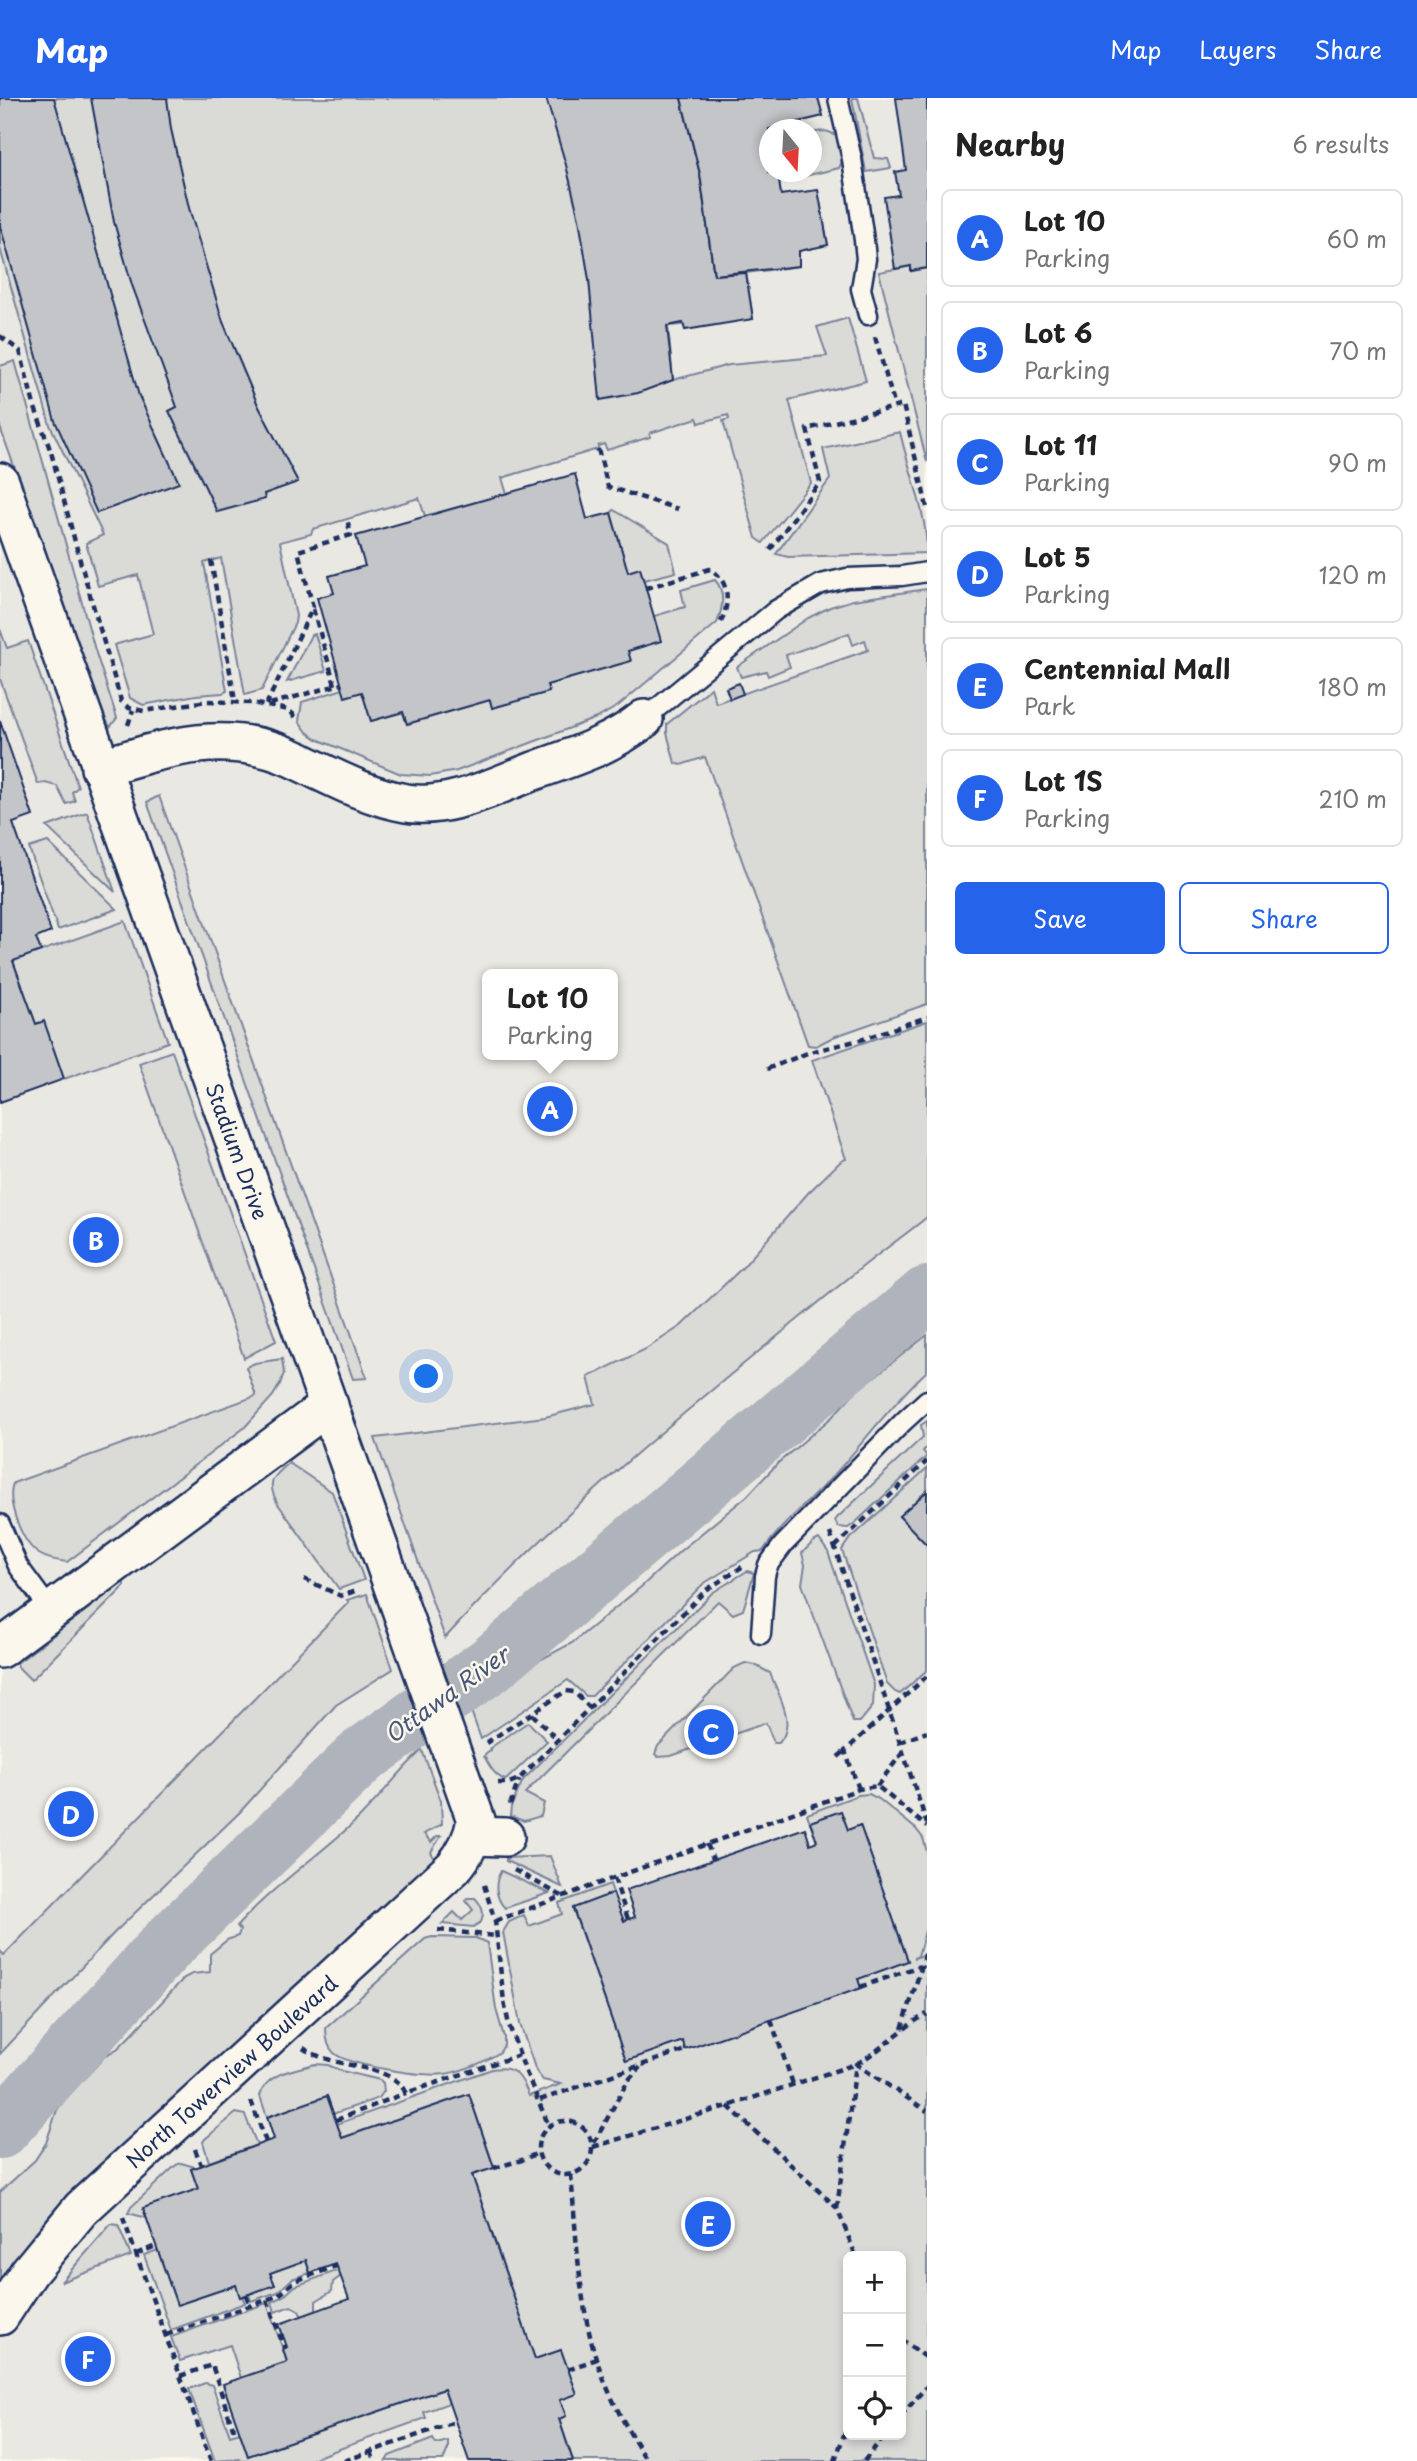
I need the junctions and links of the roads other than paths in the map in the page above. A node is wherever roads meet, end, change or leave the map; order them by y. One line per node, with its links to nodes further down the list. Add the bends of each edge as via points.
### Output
1 (838, 98): 2 (lane, via 866,259 862,289)
2 (868, 315)
3 (0, 482): 6 (street, Stadium Drive)
4 (927, 572): 5 (lane, via 821,584 776,610)
5 (644, 719): 6 (street, via 625,734 587,751 485,790 432,804 382,797 290,757 248,746 183,745)
6 (100, 768): 8 (street, Stadium Drive)
7 (927, 1400): 11 (lane, via 768,1565)
8 (329, 1405): 10 (street); 13 (street, Stadium Drive, via 406,1623 476,1778)
9 (0, 1524): 10 (lane, via 18,1566)
10 (51, 1611): 12 (street)
11 (761, 1634)
12 (0, 1649)
13 (490, 1839): 14 (street, North Towerview Boulevard, via 465,1854 81,2209)
14 (0, 2316)

